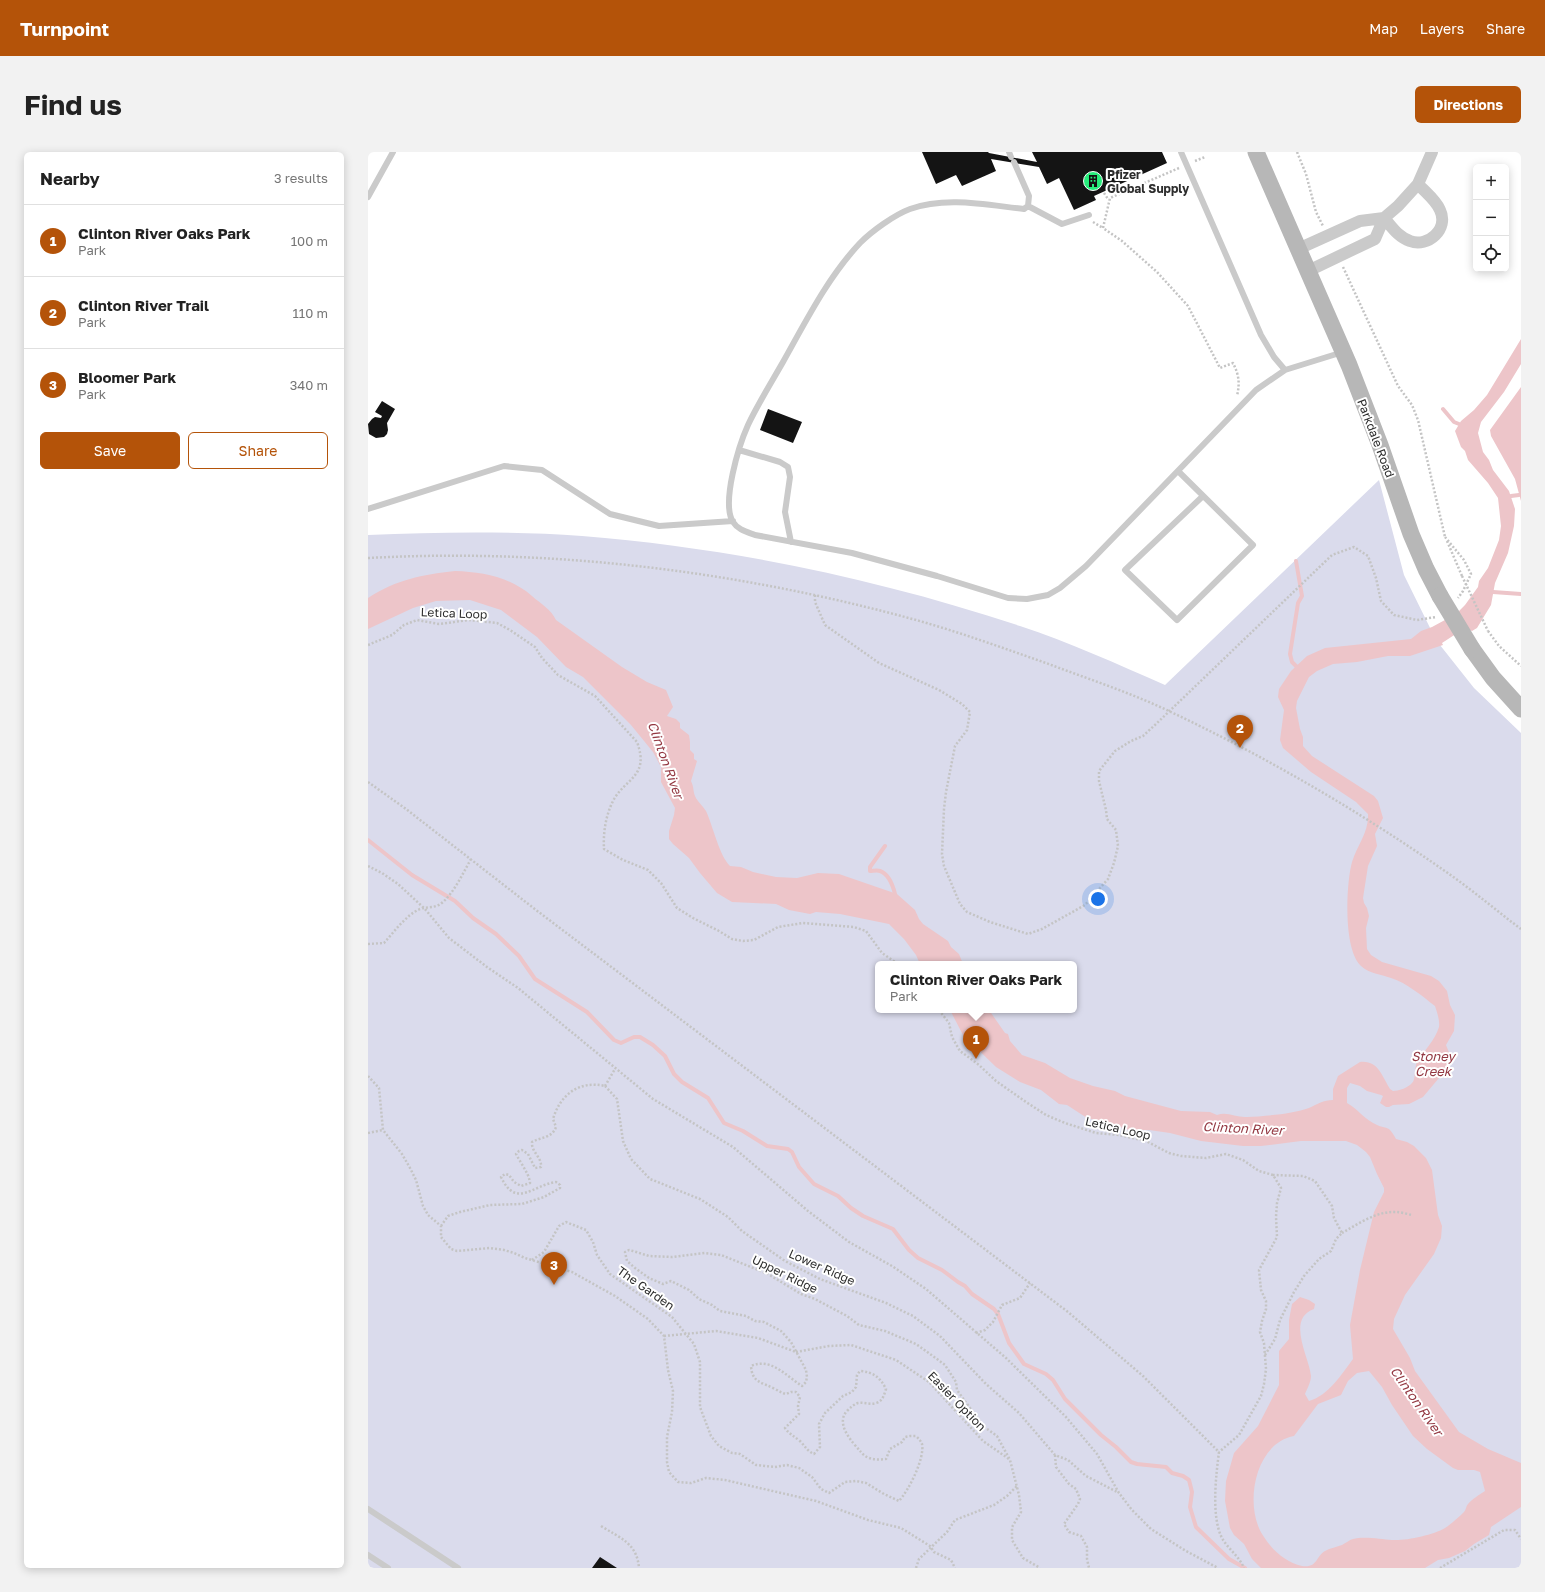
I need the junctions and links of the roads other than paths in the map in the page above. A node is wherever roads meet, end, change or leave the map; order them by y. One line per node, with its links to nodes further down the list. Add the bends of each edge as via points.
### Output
1 (393, 152): 7 (lane)
2 (1181, 152): 14 (lane, via 1261,335)
3 (1256, 152): 11 (main road, Parkdale Road)
4 (1432, 152): 6 (street)
5 (1011, 157): 8 (lane, via 1029,196)
6 (1418, 184): 10 (street); 10 (street, via 1436,203 1442,216 1440,229 1434,238 1426,242 1411,242 1397,233)
7 (368, 197)
8 (1028, 206): 9 (lane, via 1062,224); 15 (lane, via 1024,209 964,203 933,204 909,210 885,223 861,243 842,265 817,302 748,425)
9 (1089, 215)
10 (1384, 218): 11 (street, via 1360,221); 12 (street, via 1375,239)
11 (1298, 249): 12 (main road, Parkdale Road)
12 (1308, 271): 13 (main road, Parkdale Road)
13 (1343, 352): 14 (lane); 21 (main road, Parkdale Road, bridge, via 1426,569 1472,649 1493,678)
14 (1285, 370): 16 (lane, via 1256,390)
15 (739, 450): 19 (lane, via 735,461 729,508); 20 (lane, via 780,462 788,467 790,477 785,512)
16 (1178, 471): 17 (lane); 20 (lane, via 1072,579 1048,595 1027,599 1008,598 852,553)
17 (1203, 496): 17 (lane, via 1253,545 1177,620 1126,570)
18 (368, 509): 19 (lane, via 504,466 542,470 610,514 659,526)
19 (733, 521): 20 (lane, via 741,530)
20 (791, 542)
21 (1521, 709)
22 (368, 1509): 25 (lane)
23 (368, 1555): 24 (lane)
24 (388, 1568)
25 (458, 1568)

